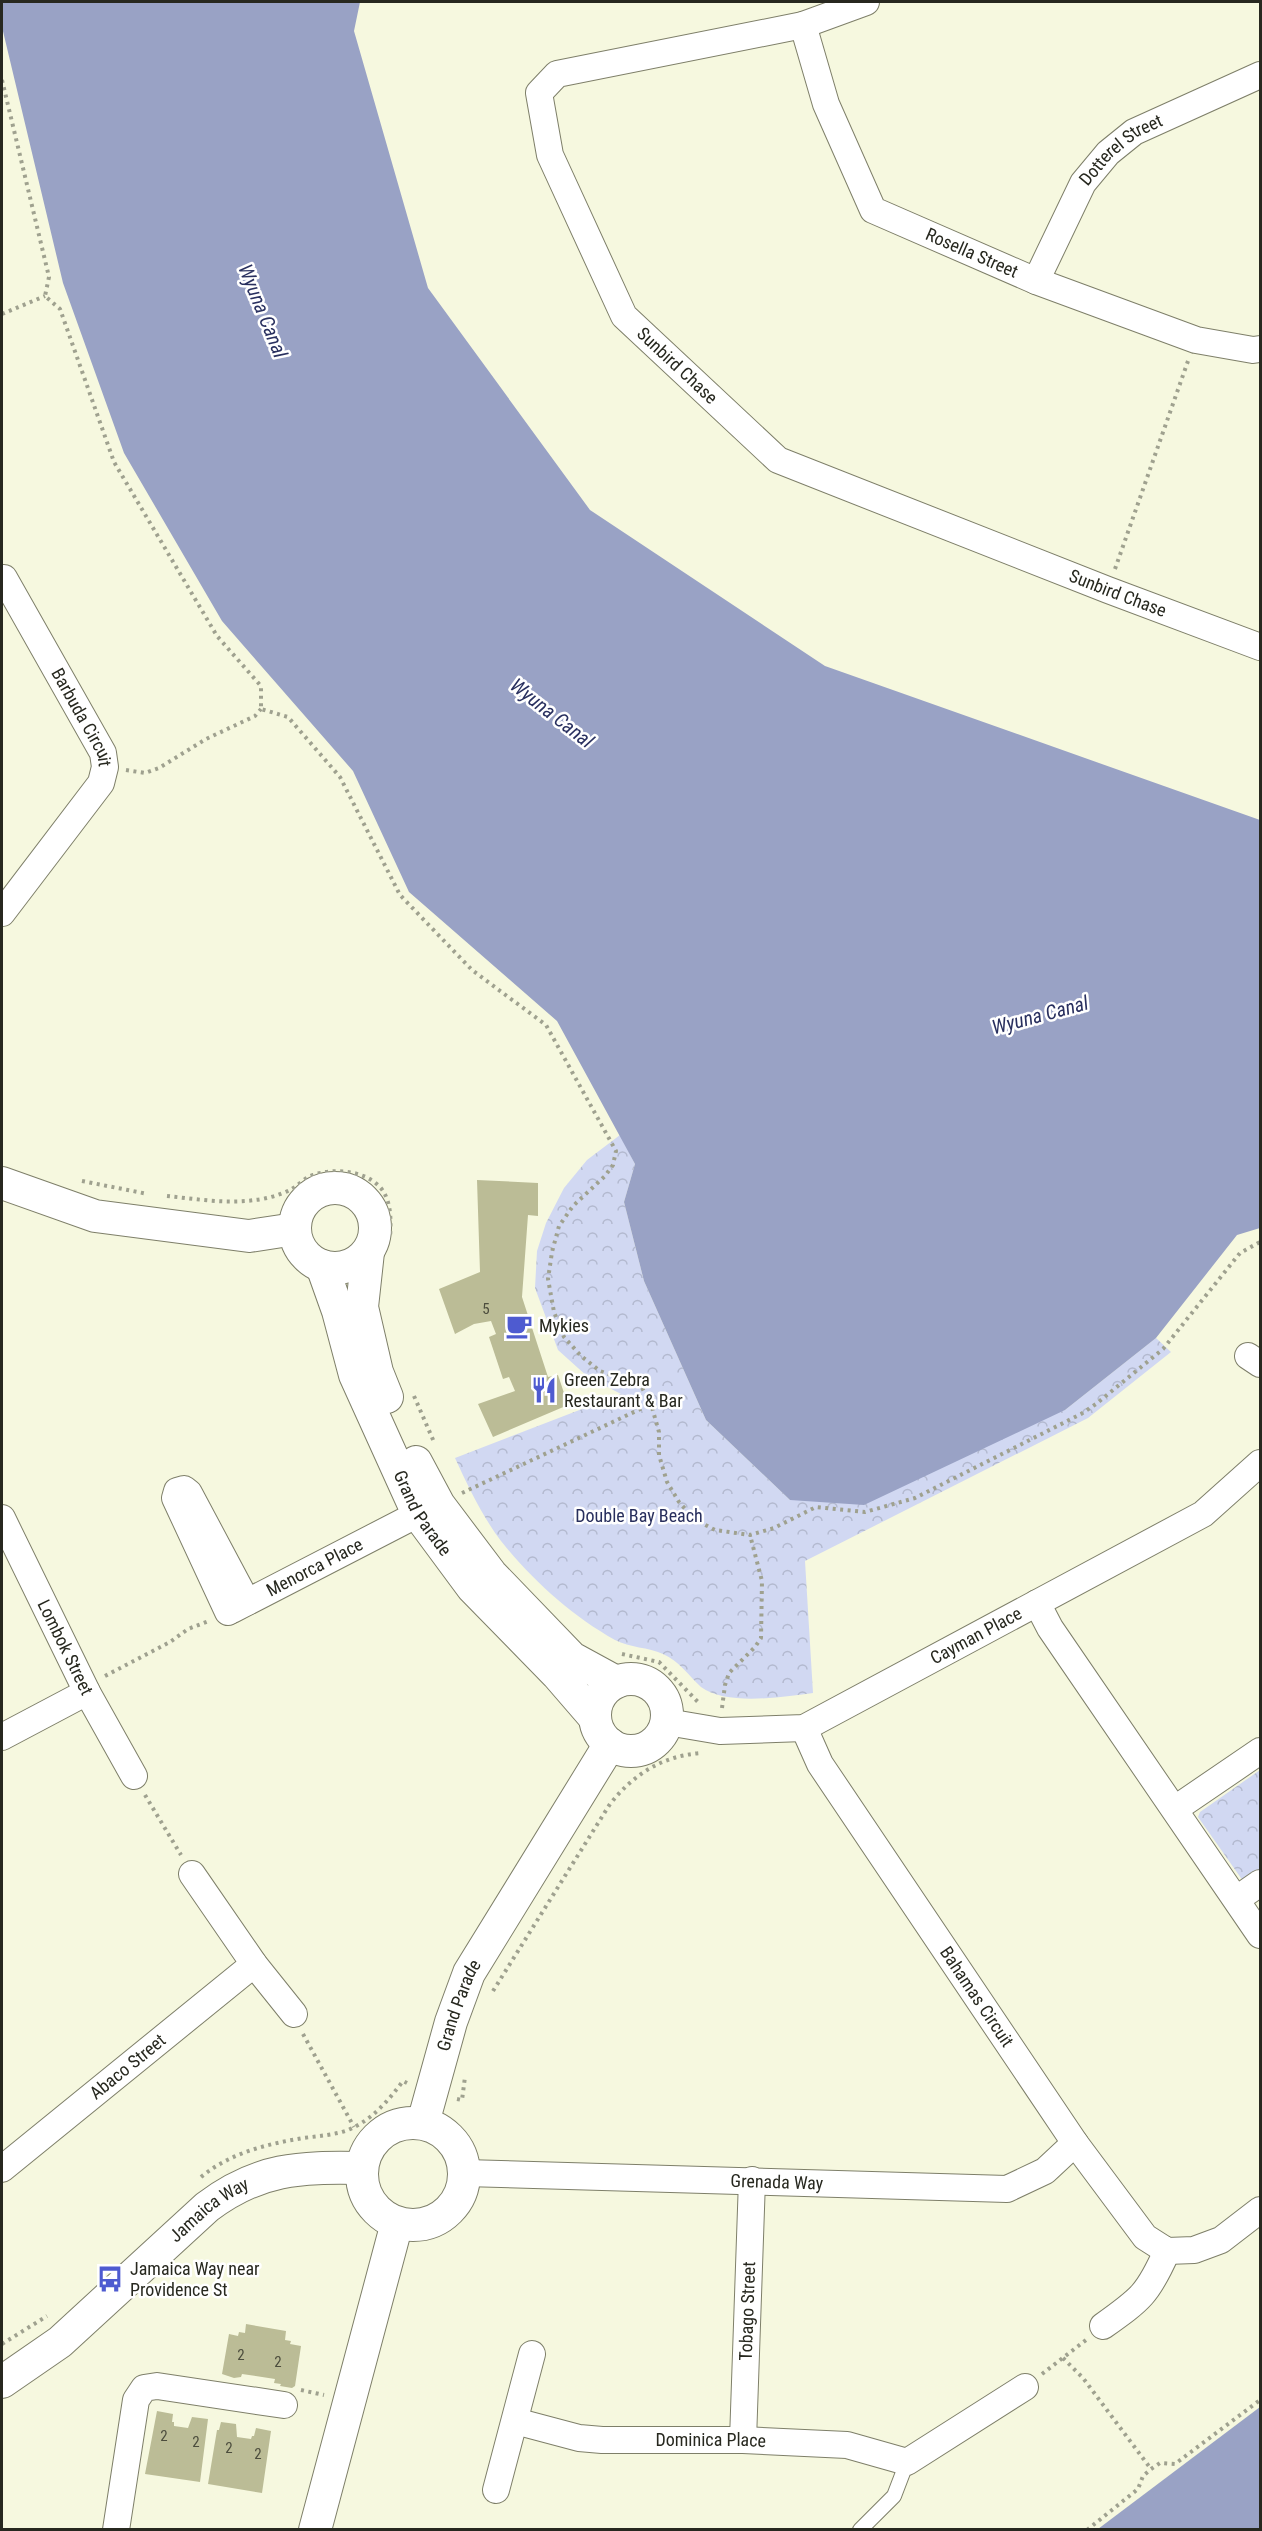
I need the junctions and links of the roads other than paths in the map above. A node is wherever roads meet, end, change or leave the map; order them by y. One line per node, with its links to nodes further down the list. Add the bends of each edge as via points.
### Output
1 (866, 2): 2 (street, Sunbird Chase)
2 (803, 25): 4 (street, Rosella Street, via 826,105 873,210); 7 (street, Sunbird Chase, via 557,74 539,93 550,154 624,316 778,460)
3 (1260, 75): 4 (street, Dotterel Street, via 1134,132 1108,153 1083,183)
4 (1036, 281): 5 (street, Rosella Street, via 1196,340)
5 (1260, 349)
6 (2, 578): 8 (street, Barbuda Circuit, via 103,753 105,767 101,783)
7 (1260, 647)
8 (2, 913)
9 (2, 1183): 10 (street, via 95,1216 249,1236)
10 (296, 1229): 11 (street, via 304,1203 315,1194 327,1189 348,1191 365,1202 372,1213); 12 (street, via 303,1252)
11 (378, 1249): 12 (street, via 347,1266); 18 (street, Grand Parade, via 362,1307 377,1372 401,1433 439,1505 490,1574 572,1658)
12 (322, 1266): 14 (street, Grand Parade, via 355,1375)
13 (1260, 1463): 16 (street, Cayman Place, via 1203,1514)
14 (418, 1514): 17 (street, Menorca Place); 22 (street, Grand Parade, via 472,1587 557,1674)
15 (2, 1518): 19 (street, Lombok Street)
16 (1037, 1603): 21 (street, Cayman Place); 26 (street, via 1050,1628)
17 (229, 1611)
18 (617, 1667): 20 (street, via 654,1686 665,1702); 22 (street, via 596,1706)
19 (87, 1692): 23 (street); 25 (street, Lombok Street)
20 (667, 1722): 21 (street, Cayman Place, via 719,1716); 22 (street, via 655,1742 633,1751 621,1749)
21 (804, 1728): 34 (street, Bahamas Circuit, via 820,1764)
22 (602, 1731): 33 (street, Grand Parade, via 469,1972)
23 (2, 1737)
24 (1260, 1751): 26 (street)
25 (134, 1776)
26 (1175, 1809): 29 (street)
27 (192, 1874): 31 (street)
28 (1260, 1883): 29 (street)
29 (1237, 1899): 30 (street)
30 (1260, 1935)
31 (254, 1964): 32 (street); 36 (street, Abaco Street)
32 (294, 2014)
33 (423, 2123): 35 (street, via 390,2128 366,2152); 37 (street, via 452,2141)
34 (1075, 2143): 38 (street, Grenada Way, via 1045,2171 1007,2189); 41 (street, Bahamas Circuit, via 1144,2236)
35 (362, 2168): 40 (street, via 362,2186 369,2202 381,2215); 44 (street, Jamaica Way, via 291,2170 243,2183 207,2207 60,2342)
36 (2, 2169)
37 (465, 2173): 38 (street, Grenada Way); 40 (street, via 461,2192 451,2209 436,2221)
38 (752, 2180): 48 (street, Tobago Street)
39 (1260, 2210): 41 (street, via 1221,2240 1194,2250)
40 (397, 2223): 52 (street)
41 (1167, 2251): 42 (street, via 1154,2282 1139,2300)
42 (1103, 2326)
43 (532, 2354): 47 (street)
44 (3, 2377)
45 (1025, 2387): 49 (street)
46 (285, 2405): 51 (street, via 157,2386 144,2388 136,2400)
47 (515, 2421): 48 (street, Dominica Place, via 602,2440); 50 (street)
48 (743, 2440): 49 (street, Dominica Place, via 847,2445)
49 (907, 2462): 53 (lane, via 894,2496)
50 (496, 2490)
51 (116, 2529)
52 (315, 2529)
53 (860, 2529)

